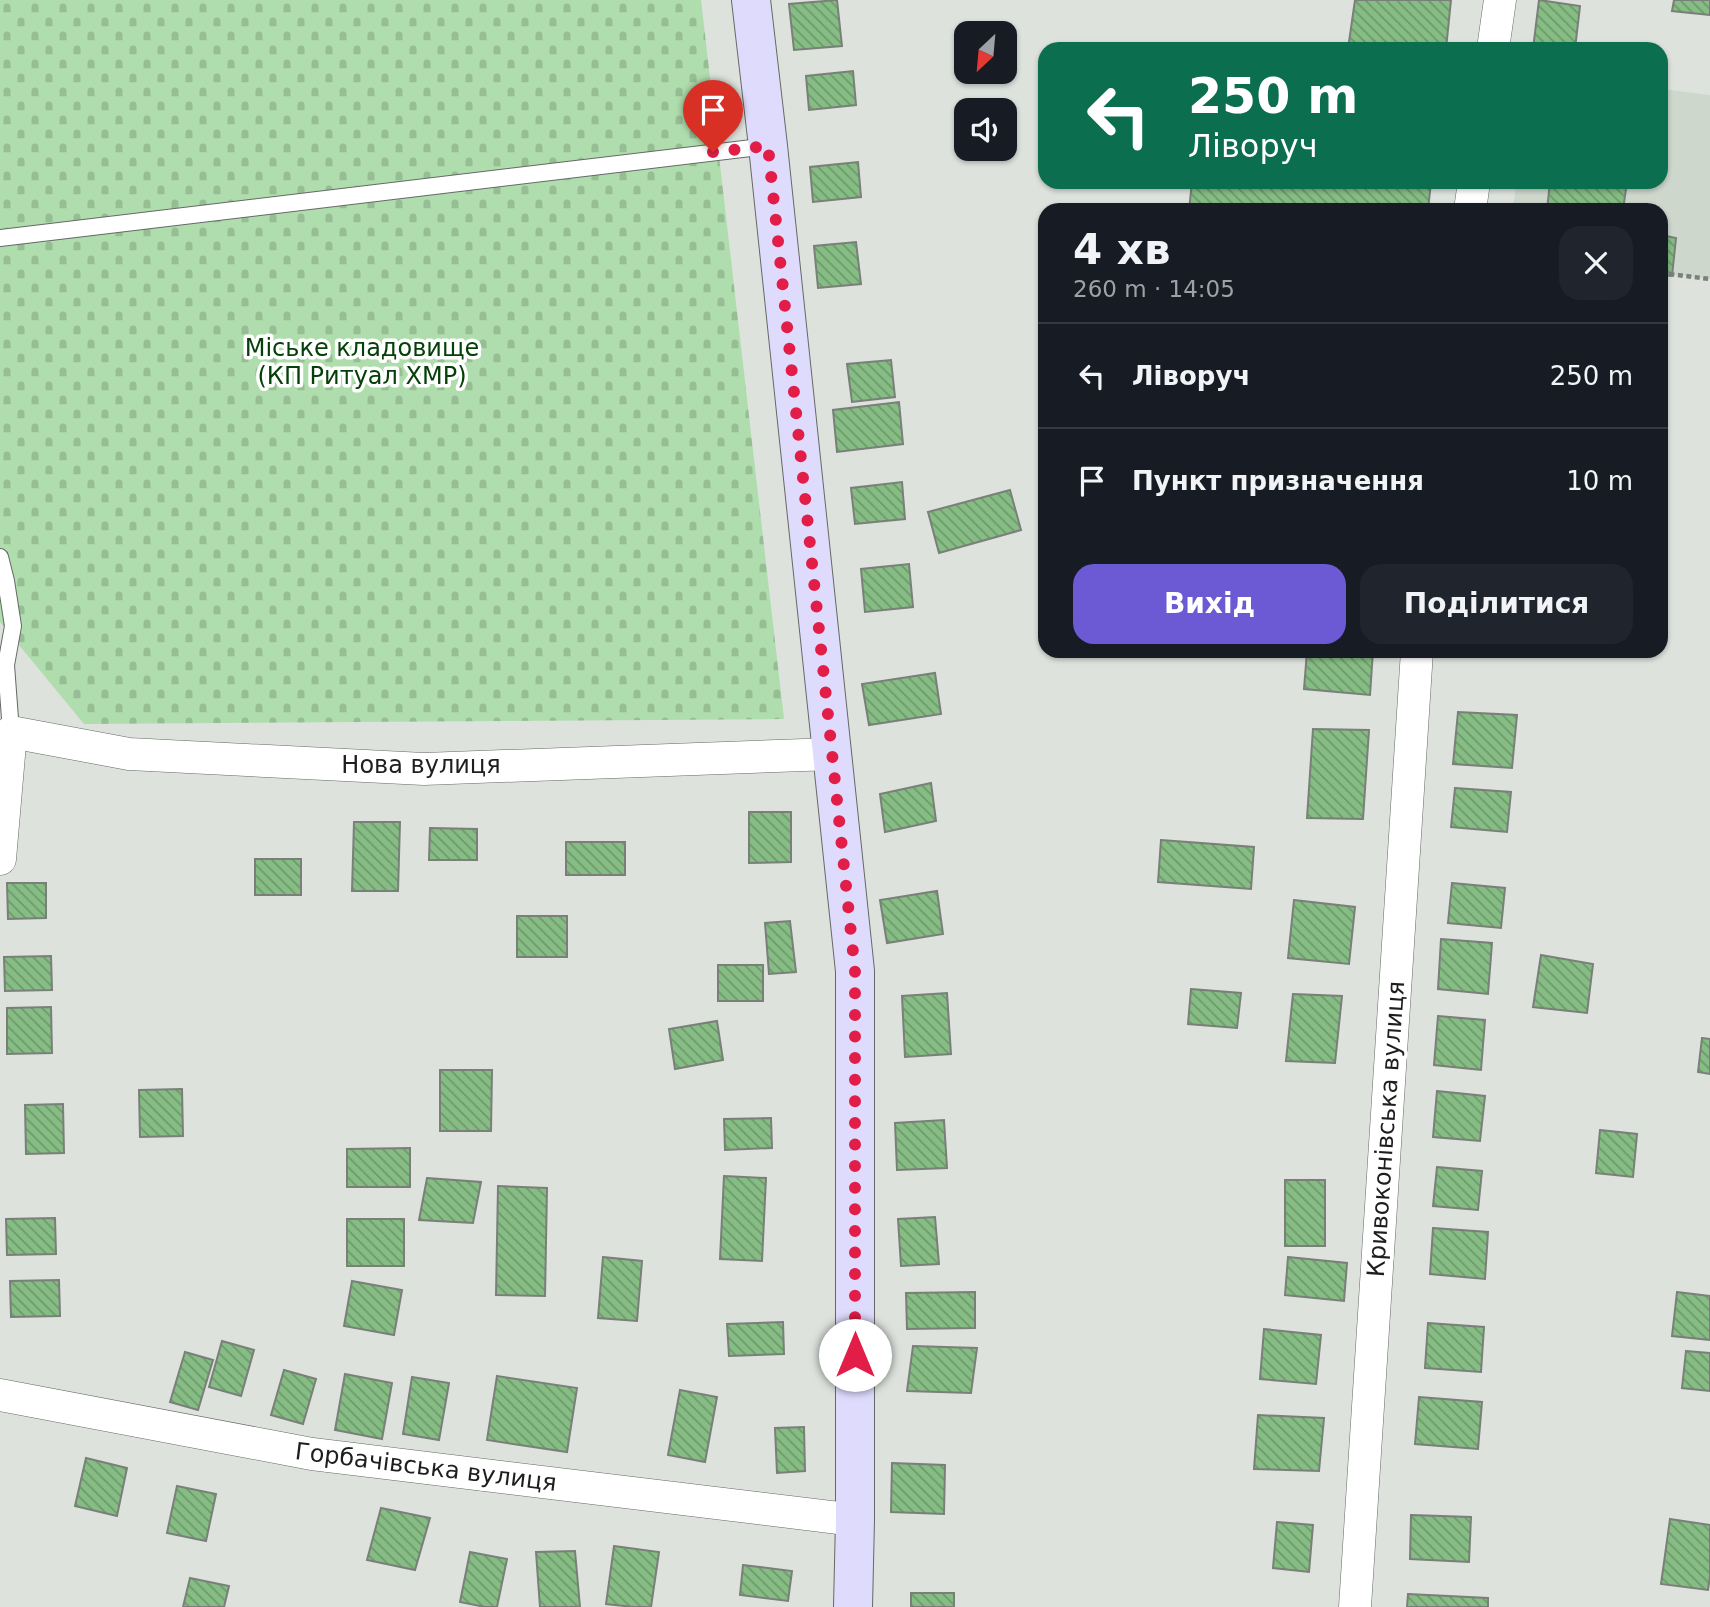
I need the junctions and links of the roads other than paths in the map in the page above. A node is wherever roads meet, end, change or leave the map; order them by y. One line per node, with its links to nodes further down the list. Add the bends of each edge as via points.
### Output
1 (751, 0): 4 (main road)
2 (1500, 0): 3 (street)
3 (1494, 42)
4 (768, 146): 5 (lane); 9 (main road)
5 (0, 238)
6 (0, 557): 8 (lane, via 13,626 6,665)
7 (1417, 658): 14 (street, Кривоконівська вулиця)
8 (11, 732): 9 (street, Нова вулиця, via 129,754 424,769); 10 (street)
9 (833, 754): 12 (main road, via 855,971)
10 (0, 859)
11 (0, 1395): 12 (street, Горбачівська вулиця, via 312,1454)
12 (855, 1520): 13 (main road)
13 (853, 1607)
14 (1355, 1607)

